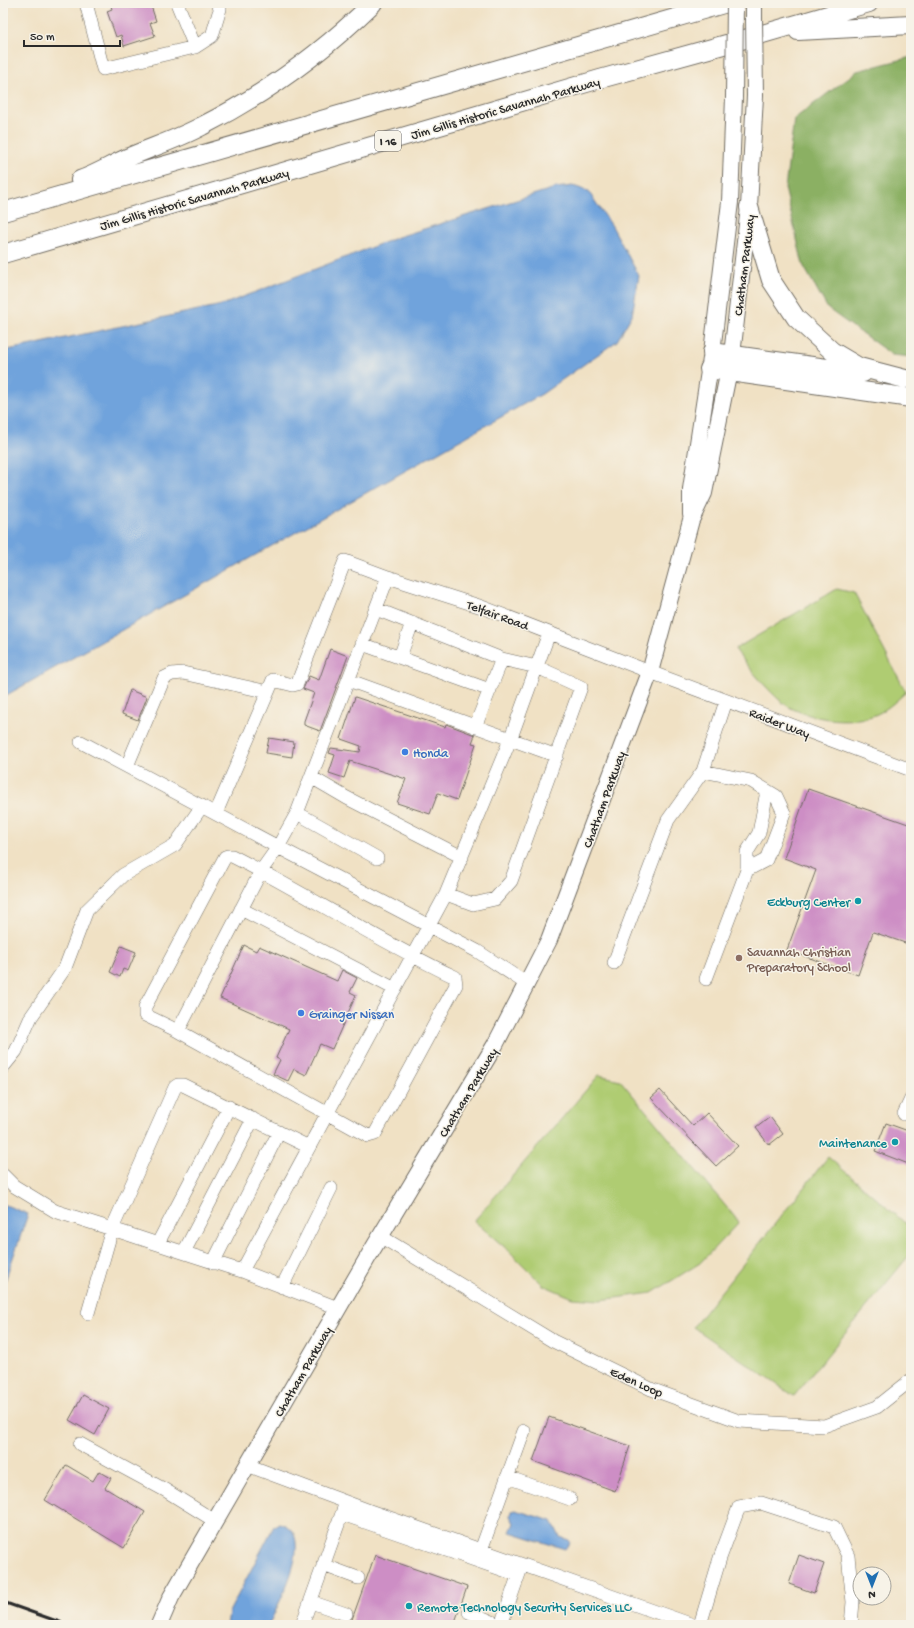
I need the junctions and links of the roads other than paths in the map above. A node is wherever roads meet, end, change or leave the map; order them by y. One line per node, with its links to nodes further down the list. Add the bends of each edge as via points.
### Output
1 (86, 3): 11 (street, via 103,69)
2 (177, 3): 11 (street)
3 (218, 3): 11 (street, via 220,10 212,36)
4 (373, 3): 13 (highway, via 312,58 259,95 201,127)
5 (727, 3): 13 (highway)
6 (735, 3): 15 (main road, Chatham Parkway, bridge, via 730,202)
7 (754, 3): 12 (main road, Chatham Parkway, bridge, via 755,96)
8 (869, 3): 10 (highway, Jim Gillis Historic Savannah Parkway / I 16)
9 (911, 25): 10 (highway)
10 (774, 31): 14 (highway, Jim Gillis Historic Savannah Parkway / I 16, via 592,81)
11 (195, 47)
12 (749, 207): 16 (main road, Chatham Parkway); 17 (highway, via 771,280 796,318 832,351 859,367)
13 (3, 212)
14 (3, 254)
15 (710, 360): 16 (highway); 19 (main road, Chatham Parkway, via 691,489)
16 (731, 363): 17 (highway); 18 (highway); 19 (main road, Chatham Parkway, via 704,493)
17 (908, 379)
18 (911, 398)
19 (691, 520): 28 (main road, Chatham Parkway)
20 (388, 577): 21 (street); 23 (street, Telfair Road, via 482,607); 31 (street, Telfair Road, via 345,561 297,684 273,680)
21 (376, 609): 22 (street); 24 (street)
22 (412, 623): 25 (street); 26 (street)
23 (549, 633): 27 (street); 28 (street, Telfair Road)
24 (362, 644): 25 (street); 29 (street)
25 (400, 657): 30 (street)
26 (502, 659): 27 (street); 30 (street)
27 (537, 667): 34 (street); 36 (street, via 581,687)
28 (650, 672): 32 (street, Raider Way); 56 (main road, Chatham Parkway, via 550,940)
29 (348, 680): 33 (street); 40 (street)
30 (490, 690): 33 (street)
31 (268, 692): 37 (street, via 183,673 164,678); 43 (street)
32 (726, 701): 38 (street); 39 (street, Raider Way)
33 (475, 727): 34 (street)
34 (510, 740): 36 (street); 46 (street)
35 (81, 742): 37 (street)
36 (557, 756): 50 (street, via 511,880 495,899 473,904)
37 (127, 766): 42 (street)
38 (703, 770): 41 (street, via 751,781); 54 (street, via 668,820)
39 (911, 770)
40 (311, 777): 44 (street); 46 (street)
41 (767, 791): 48 (street, via 759,832 747,852); 48 (street, via 776,796 784,813 766,860)
42 (202, 806): 43 (street); 59 (street, via 175,845 123,875 87,910 65,968 30,1018 16,1051)
43 (216, 813): 45 (street)
44 (297, 813): 45 (street); 47 (street)
45 (278, 846): 49 (street); 52 (street)
46 (462, 856): 50 (street)
47 (377, 858)
48 (747, 870): 55 (street)
49 (261, 871): 51 (street); 53 (street); 58 (street, via 232,856 225,857 145,1007 145,1015)
50 (446, 894): 52 (street)
51 (241, 908): 57 (street); 58 (street)
52 (429, 926): 53 (street); 56 (street, via 477,951)
53 (412, 957): 57 (street); 62 (street, via 455,977 456,985 375,1134 368,1136)
54 (614, 963)
55 (706, 979)
56 (527, 984): 70 (main road, Chatham Parkway, via 495,1045)
57 (395, 989): 62 (street)
58 (178, 1031): 62 (street)
59 (3, 1067)
60 (911, 1099): 63 (street)
61 (229, 1107): 64 (street); 69 (street, via 183,1085 175,1087); 71 (street)
62 (327, 1114): 66 (street)
63 (904, 1114)
64 (253, 1119): 65 (street); 72 (street)
65 (279, 1132): 66 (street); 73 (street)
66 (309, 1147): 74 (street)
67 (3, 1175): 69 (street, via 14,1186 56,1211)
68 (331, 1188): 75 (street)
69 (112, 1229): 71 (street); 77 (street)
70 (380, 1236): 76 (main road, Chatham Parkway); 78 (street, Eden Loop, via 552,1341 650,1389 739,1420 824,1426 876,1406)
71 (158, 1243): 72 (street)
72 (184, 1252): 73 (street)
73 (213, 1262): 74 (street)
74 (242, 1271): 75 (street)
75 (282, 1286): 76 (street)
76 (338, 1308): 81 (main road, Chatham Parkway)
77 (88, 1313)
78 (911, 1380)
79 (524, 1431): 82 (street)
80 (80, 1444): 85 (street, via 165,1490)
81 (247, 1465): 84 (street); 85 (main road, Chatham Parkway)
82 (507, 1477): 83 (street); 86 (street)
83 (570, 1499)
84 (344, 1508): 86 (street); 87 (street); 88 (street)
85 (215, 1521): 93 (main road, Chatham Parkway, via 171,1597)
86 (481, 1550): 88 (street)
87 (324, 1565): 89 (street); 90 (street)
88 (521, 1570): 95 (street); 96 (street)
89 (358, 1578)
90 (311, 1602): 92 (street); 94 (street)
91 (469, 1612): 95 (street)
92 (346, 1614)
93 (159, 1625)
94 (302, 1625)
95 (500, 1625)
96 (693, 1625)
97 (700, 1625): 98 (street, via 720,1558 739,1507 761,1503 834,1527 848,1556 853,1602)
98 (851, 1625)

